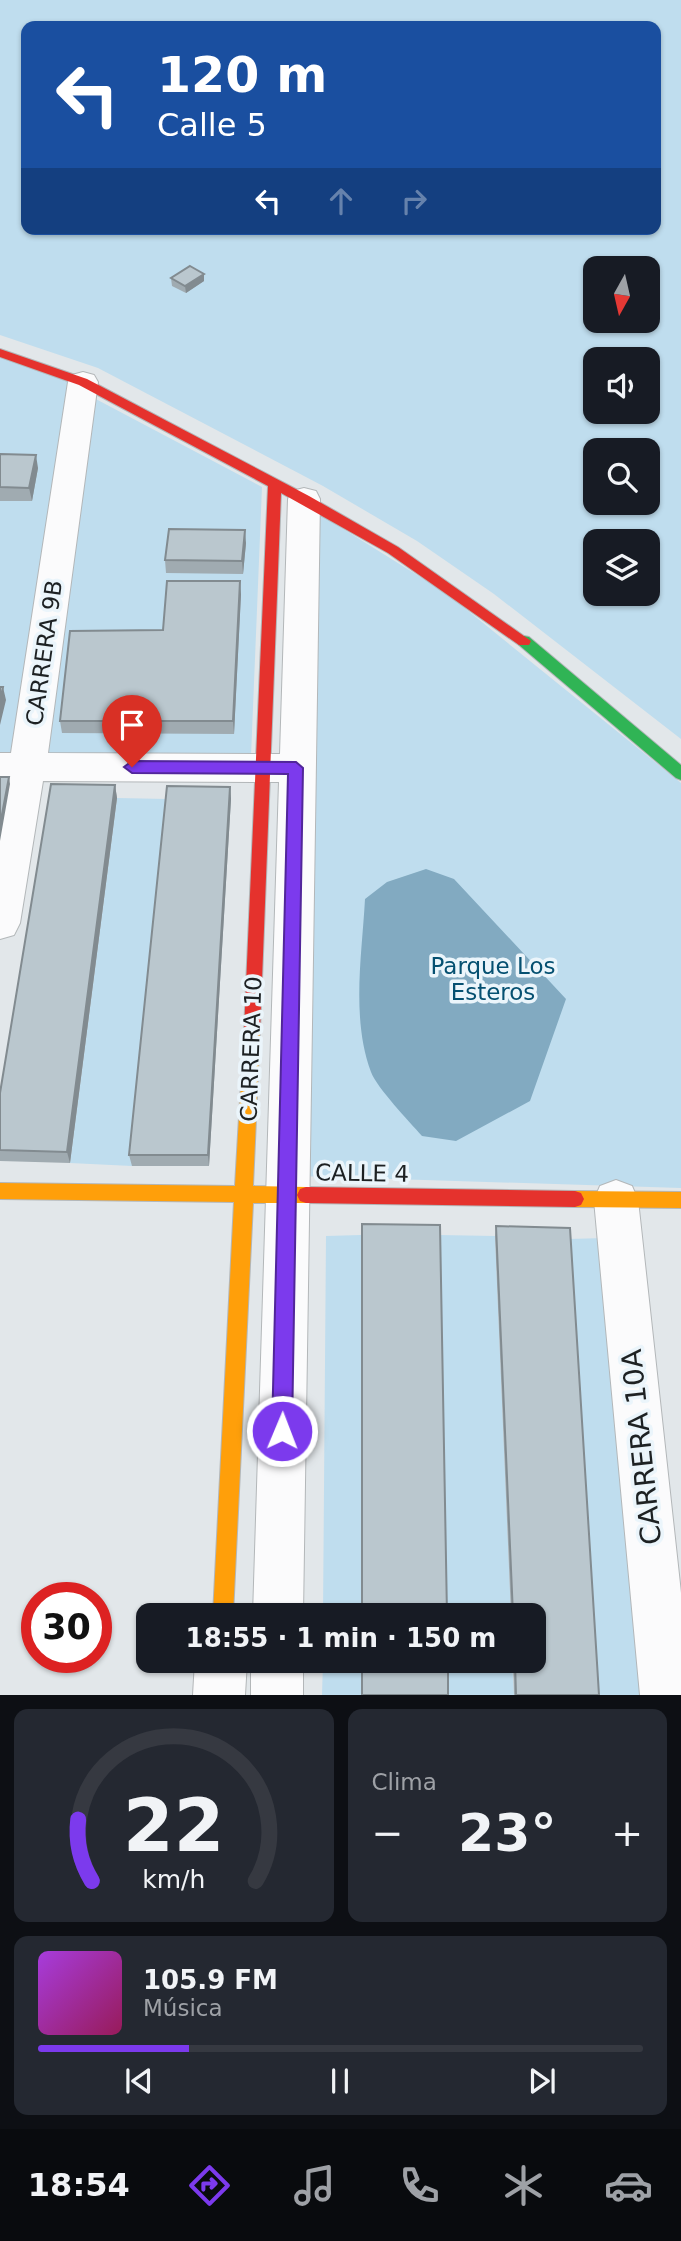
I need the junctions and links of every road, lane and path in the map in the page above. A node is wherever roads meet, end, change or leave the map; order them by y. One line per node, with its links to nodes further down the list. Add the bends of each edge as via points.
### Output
1 (0, 354): 2 (street)
2 (83, 382): 3 (street); 4 (street, CARRERA 9B)
3 (289, 491): 5 (street, CARRERA 10); 6 (street, via 393,550 529,645)
4 (13, 767): 5 (street); 7 (street, CARRERA 9B)
5 (279, 768): 9 (street, CARRERA 10); 10 (street, CARRERA 10)
6 (681, 774)
7 (0, 923)
8 (0, 1191): 9 (street, CALLE 4)
9 (245, 1194): 10 (street, CALLE 4); 13 (street, CARRERA 10)
10 (287, 1194): 11 (street, CALLE 4); 14 (street, CARRERA 10)
11 (617, 1199): 12 (street, CALLE 4); 19 (street, CARRERA 10A)
12 (681, 1200)
13 (224, 1603)
14 (278, 1603)
15 (220, 1673): 17 (street)
16 (277, 1673): 18 (street)
17 (219, 1695)
18 (276, 1695)
19 (666, 1695)

